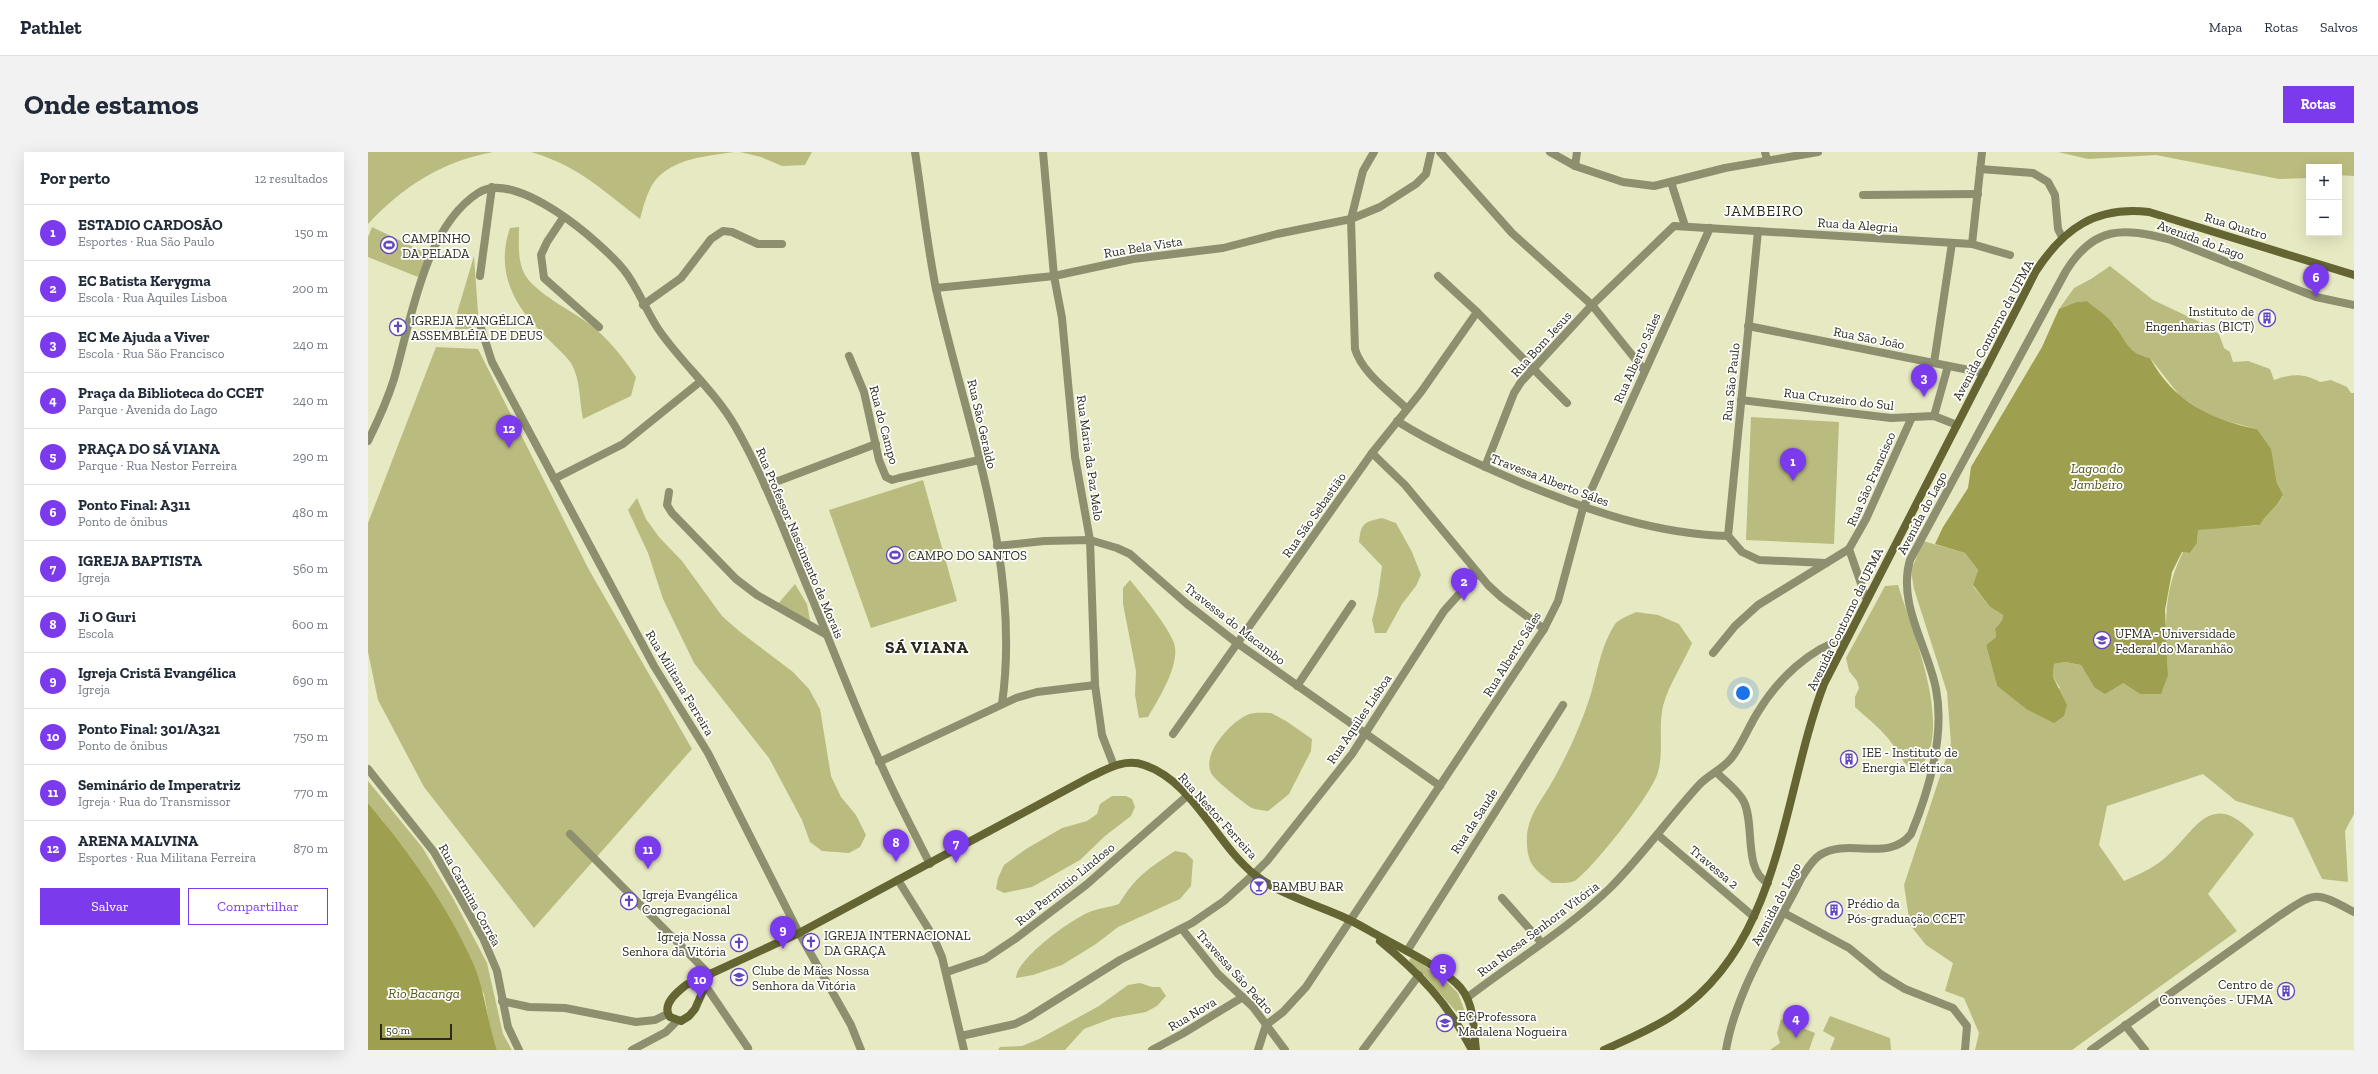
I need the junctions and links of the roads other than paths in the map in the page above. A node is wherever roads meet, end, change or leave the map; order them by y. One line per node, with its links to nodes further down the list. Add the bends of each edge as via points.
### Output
1 (915, 152): 33 (street, Rua São Geraldo)
2 (1043, 152): 31 (street, Rua Maria da Paz Melo)
3 (1374, 152): 20 (street, via 1363,172)
4 (1432, 152): 20 (street, Rua Bela Vista, via 1426,174 1416,184 1380,207)
5 (1440, 152): 35 (street, via 1512,233)
6 (1550, 152): 12 (street)
7 (1577, 152): 12 (street)
8 (1765, 152): 11 (street)
9 (1818, 152): 11 (street)
10 (1982, 152): 13 (street)
11 (1767, 160): 14 (street)
12 (1575, 166): 14 (street, via 1623,182 1654,186)
13 (1980, 169): 16 (street); 24 (street, via 2033,173 2048,182 2055,195 2058,229)
14 (1671, 182): 21 (street)
15 (492, 187): 19 (street, via 514,190 536,199); 30 (street); 55 (street, via 480,191 450,219 432,254 419,286 384,409)
16 (1978, 194): 17 (street); 27 (street)
17 (1863, 195)
18 (2109, 213): 24 (main road, Avenida Contorno da UFMA, via 2083,222); 29 (main road, Rua Quatro, via 2149,212)
19 (563, 218): 34 (street, Rua Professor Nascimento de Morais, via 593,239 626,273); 39 (street, via 541,256 544,278)
20 (1351, 219): 31 (street, Rua Bela Vista, via 1223,248 1133,259); 50 (street, via 1358,358)
21 (1685, 226): 22 (street, Rua da Alegria); 35 (street, Rua da Alegria, via 1674,226)
22 (1710, 228): 23 (street, Rua da Alegria); 45 (street, Rua Alberto Sáles)
23 (1758, 231): 25 (street, Rua da Alegria); 38 (street, Rua São Paulo)
24 (2062, 237): 46 (main road, Avenida Contorno da UFMA, via 2036,271)
25 (1952, 243): 27 (street, Rua da Alegria); 42 (street)
26 (782, 244): 34 (street, via 758,244 732,232 723,231 711,240 681,278)
27 (1972, 244): 28 (street, Rua da Alegria)
28 (2010, 254)
29 (2354, 275)
30 (480, 276)
31 (1054, 276): 33 (street, Rua Bela Vista); 65 (street, Rua Maria da Paz Melo, via 1062,318 1075,457)
32 (1438, 276): 37 (street)
33 (936, 288): 58 (street, Rua São Geraldo)
34 (643, 305): 47 (street, Rua Professor Nascimento de Morais, via 661,333)
35 (1592, 305): 44 (street, Rua Bom Jesus); 45 (street)
36 (2354, 305): 97 (street, Avenida do Lago, via 2316,297 2171,240 2148,234 2110,234 2095,239 2080,250 2066,271 1910,560 1905,586 1936,687 1939,711 1938,742 1910,834 1902,843 1893,847 1844,846 1820,856 1802,877)
37 (1477, 312): 44 (street); 50 (street, Rua São Sebastião, via 1449,355)
38 (1748, 326): 42 (street, Rua São João); 48 (street, Rua São Paulo)
39 (599, 327)
40 (481, 328): 60 (street, Rua Militana Ferreira, via 492,362)
41 (849, 356): 56 (street, Rua do Campo, via 864,392)
42 (1934, 364): 43 (street, Rua São João)
43 (1948, 366): 46 (street, Rua São João); 51 (street)
44 (1533, 369): 49 (street); 59 (street, Rua Bom Jesus, via 1514,393)
45 (1644, 370): 63 (street, Rua Alberto Sáles)
46 (1984, 373): 54 (main road, Avenida Contorno da UFMA)
47 (701, 381): 60 (street, via 623,444); 61 (street, Rua Professor Nascimento de Morais, via 734,426)
48 (1741, 400): 52 (street, Rua Cruzeiro do Sul, via 1891,418); 64 (street, Rua São Paulo)
49 (1566, 403)
50 (1407, 409): 53 (street, Rua São Sebastião)
51 (1934, 416): 52 (street, Rua Cruzeiro do Sul); 54 (street, Rua Cruzeiro do Sul)
52 (1912, 417): 67 (street, Rua São Francisco, via 1866,519)
53 (1397, 421): 57 (street, Rua São Sebastião); 59 (street, Travessa Alberto Sáles, via 1448,451)
54 (1957, 424): 70 (main road, Avenida Contorno da UFMA)
55 (368, 441)
56 (876, 444): 58 (street, Rua do Campo, via 883,471 886,477 892,480); 61 (street)
57 (1372, 453): 69 (street, via 1405,485); 75 (street, Rua São Sebastião)
58 (979, 460): 66 (street, Rua São Geraldo)
59 (1485, 467): 63 (street, Travessa Alberto Sáles)
60 (554, 479): 102 (street, Rua Militana Ferreira, via 654,666 708,753)
61 (765, 486): 73 (street, Rua Professor Nascimento de Morais)
62 (669, 492): 73 (street, via 666,500 672,513 727,571 757,595)
63 (1583, 508): 64 (street, Travessa Alberto Sáles, via 1662,529 1695,535); 72 (street, Rua Alberto Sáles, via 1558,601)
64 (1728, 536): 68 (street, via 1742,552 1759,560)
65 (1090, 540): 66 (street, Travessa do Macambo, via 1044,540); 75 (street, Travessa do Macambo, via 1130,554); 77 (street, Rua Maria da Paz Melo)
66 (997, 546): 79 (street, Rua São Geraldo, via 1005,628)
67 (1849, 549): 68 (street, Rua São Francisco); 70 (street)
68 (1827, 563): 76 (street, Rua São Francisco, via 1758,605 1735,626)
69 (1478, 573): 72 (street, via 1501,597); 82 (street, Rua Aquiles Lisboa, via 1444,611)
70 (1866, 598): 74 (main road, Avenida Contorno da UFMA)
71 (1352, 604): 78 (street)
72 (1544, 629): 87 (street, Rua Alberto Sáles)
73 (827, 636): 83 (street, Rua Professor Nascimento de Morais)
74 (1846, 638): 86 (street, Rua Nossa Senhora Vitória, via 1830,642 1781,682 1758,712 1733,756); 94 (main road, Avenida Contorno da UFMA, via 1815,707)
75 (1237, 643): 78 (street, Travessa do Macambo); 81 (street, Rua São Sebastião)
76 (1713, 653)
77 (1095, 685): 79 (street, via 1037,692); 84 (street, Rua Maria da Paz Melo, via 1102,735)
78 (1297, 686): 82 (street, Travessa do Macambo)
79 (1002, 704): 83 (street)
80 (1563, 705): 104 (street, Rua da Saude)
81 (1172, 734)
82 (1365, 734): 87 (street, Travessa do Macambo); 92 (street, Rua Aquiles Lisboa, via 1322,793)
83 (880, 762): 91 (street, Rua Professor Nascimento de Morais)
84 (1114, 766): 88 (main road, Rua Nestor Ferreira, via 1135,762 1154,769); 91 (main road, via 1026,810)
85 (368, 769): 111 (street, Rua Carmina Corrêa, via 434,852 483,938 497,971)
86 (1716, 772): 90 (street, Rua Nossa Senhora Vitória, via 1700,784); 94 (street, via 1744,802 1755,870 1762,880)
87 (1440, 786): 99 (street, Rua Alberto Sáles)
88 (1186, 796): 92 (main road, Rua Nestor Ferreira, via 1232,852); 105 (street, Rua Permínio Lindoso, via 1086,885 1015,939 986,959)
89 (570, 834): 106 (street)
90 (1658, 835): 98 (street, Travessa 2); 103 (street, Rua Nossa Senhora Vitória, via 1610,888 1582,913)
91 (930, 864): 93 (main road)
92 (1254, 874): 99 (main road, Rua Nestor Ferreira, via 1285,894); 100 (street, Rua Aquiles Lisboa, via 1224,901)
93 (898, 880): 102 (main road); 105 (street, via 933,936)
94 (1768, 883): 98 (main road, Avenida Contorno da UFMA)
95 (1502, 898): 103 (street)
96 (2354, 912): 115 (street, via 2322,896 2310,898 2279,916)
97 (1784, 913): 129 (street, Avenida do Lago, via 1741,997 1729,1032); 130 (street, via 1849,948 1882,975 1905,989 1953,1008 1967,1026)
98 (1754, 917): 128 (main road, Avenida Contorno da UFMA, via 1738,948 1698,994 1664,1020)
99 (1350, 920): 101 (main road, Rua Nestor Ferreira); 114 (street, Rua Alberto Sáles, via 1306,987 1283,1012)
100 (1182, 929): 110 (street, Travessa São Pedro, via 1218,974); 116 (street, Rua Aquiles Lisboa, via 1120,960 1022,1021)
101 (1367, 930): 104 (main road, Rua Nestor Ferreira); 107 (main road, Rua Nestor Ferreira)
102 (799, 933): 106 (main road); 120 (street, Rua Militana Ferreira, via 851,1025)
103 (1541, 942): 109 (street, Rua Nossa Senhora Vitória)
104 (1407, 951): 109 (main road, Rua Nestor Ferreira, via 1456,983)
105 (947, 972): 116 (street)
106 (710, 975): 108 (main road); 112 (main road, via 678,991 669,1003)
107 (1419, 975): 125 (street); 126 (main road, Rua Nestor Ferreira, via 1451,1012)
108 (705, 986): 113 (main road, via 689,1016); 117 (street)
109 (1468, 996): 127 (main road)
110 (1243, 997): 114 (street, Travessa São Pedro); 122 (street, Rua Nova)
111 (502, 1001): 112 (street, via 529,1007 565,1008 636,1022 655,1020); 118 (street, Rua Carmina Corrêa, via 508,1027)
112 (667, 1014): 113 (main road, via 672,1020)
113 (677, 1021): 119 (street, via 666,1032)
114 (1266, 1025): 123 (street); 124 (street, Travessa São Pedro)
115 (2125, 1025): 131 (street); 132 (street)
116 (961, 1036): 121 (street)
117 (748, 1048)
118 (519, 1050)
119 (632, 1050)
120 (861, 1050)
121 (964, 1050)
122 (1152, 1050)
123 (1258, 1050)
124 (1285, 1050)
125 (1363, 1050)
126 (1472, 1050)
127 (1476, 1050)
128 (1604, 1050)
129 (1726, 1050)
130 (1966, 1050)
131 (2091, 1050)
132 (2145, 1050)

